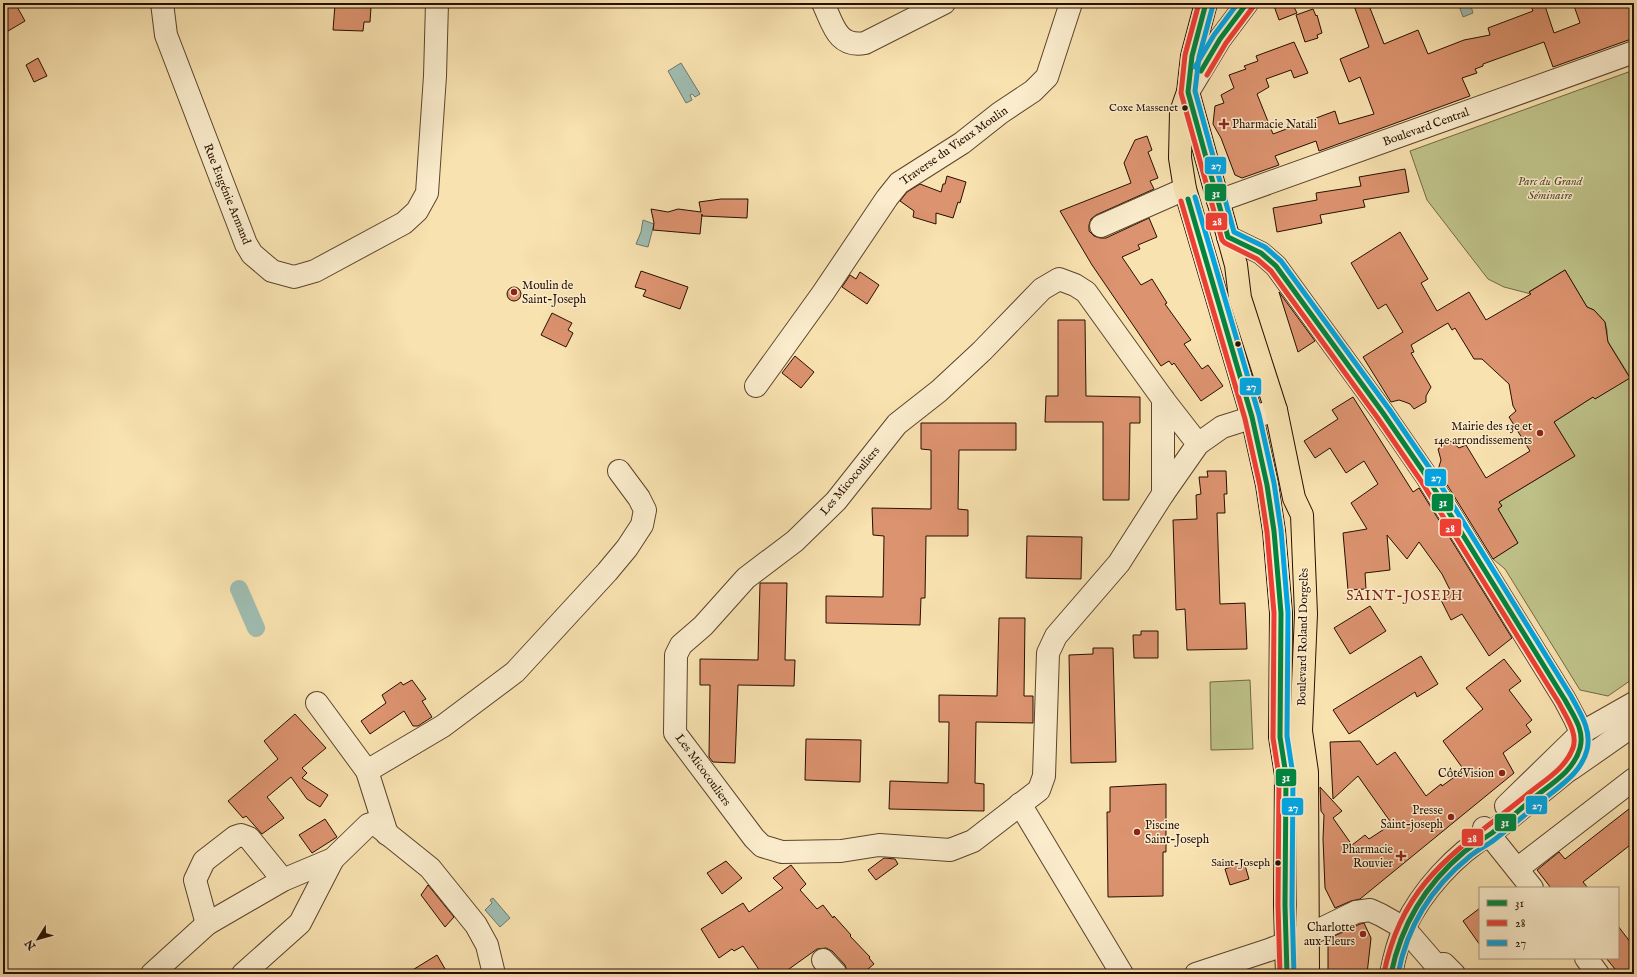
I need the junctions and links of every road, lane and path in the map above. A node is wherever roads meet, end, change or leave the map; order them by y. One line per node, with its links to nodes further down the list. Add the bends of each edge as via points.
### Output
1 (162, 3): 2 (street, Rue Eugénie Armand, via 166,35 246,244 252,254 272,271 294,278 315,272 404,223 418,211 427,193)
2 (437, 3)
3 (823, 3): 4 (street, via 839,35 846,43 856,45 865,43)
4 (944, 3)
5 (1071, 3): 14 (street, Traverse du Vieux Moulin, via 1047,76 1033,91 962,143 899,183 824,293)
6 (1206, 3): 9 (main road, via 1192,56)
7 (1247, 3): 9 (street, via 1220,39)
8 (1634, 52): 11 (street, Boulevard Central)
9 (1188, 92): 10 (main road, Boulevard Roland Dorgelès, via 1181,112 1180,158); 11 (main road, Boulevard Roland Dorgelès)
10 (1185, 189): 12 (street); 17 (main road, Boulevard Roland Dorgelès)
11 (1218, 201): 13 (main road, Boulevard Roland Dorgelès)
12 (1101, 226)
13 (1228, 237): 16 (main road, Boulevard Roland Dorgelès, via 1236,265 1240,298); 24 (street, via 1261,253 1276,266 1383,413 1436,490 1565,700)
14 (756, 386)
15 (1163, 399): 18 (street, Les Micocouliers); 20 (street); 28 (street, Les Micocouliers, via 1086,292 1060,279 1042,289 982,351 897,424 836,501 795,541 746,578 703,626 681,645 676,655 675,733 762,846 782,852 841,851 879,845 950,850 973,842)
16 (1276, 410): 17 (street, Les Micocouliers); 37 (main road, Boulevard Roland Dorgelès, via 1294,498 1302,515 1306,614 1301,731 1307,772)
17 (1252, 417): 18 (street, Les Micocouliers, via 1222,427); 38 (main road, Boulevard Roland Dorgelès, via 1274,531 1281,613 1280,737 1286,775)
18 (1198, 444): 20 (street, Les Micocouliers)
19 (619, 471): 26 (street, via 645,510 642,525 607,572 515,672 442,726)
20 (1163, 494): 28 (street, Les Micocouliers, via 1119,563 1056,636 1048,653 1044,776 1039,790)
21 (317, 703): 26 (street)
22 (1634, 703): 24 (street)
23 (1634, 725): 25 (street)
24 (1581, 733): 25 (street, via 1582,744); 29 (street, via 1521,790)
25 (1570, 769): 29 (street)
26 (367, 771): 30 (street)
27 (1634, 778): 32 (street)
28 (1020, 804): 44 (street)
29 (1483, 835): 32 (street); 36 (street, via 1428,889)
30 (392, 837): 31 (street, via 374,823 368,825); 43 (street, via 430,868 476,925 487,945)
31 (333, 859): 33 (street); 42 (street, via 300,923)
32 (1517, 869): 34 (street)
33 (283, 880): 35 (street); 35 (street, via 249,838 241,835 235,837 204,861 195,880)
34 (1531, 887)
35 (207, 924): 41 (street)
36 (1404, 928): 37 (street, via 1370,910 1356,912); 40 (street); 48 (street)
37 (1308, 934): 38 (street); 47 (main road, Boulevard Roland Dorgelès)
38 (1286, 943): 45 (street); 46 (main road, Boulevard Roland Dorgelès)
39 (1587, 959): 49 (street)
40 (1442, 971)
41 (152, 974)
42 (243, 974)
43 (494, 974)
44 (1122, 974)
45 (1197, 974)
46 (1287, 974)
47 (1308, 974)
48 (1390, 974)
49 (1598, 974)

